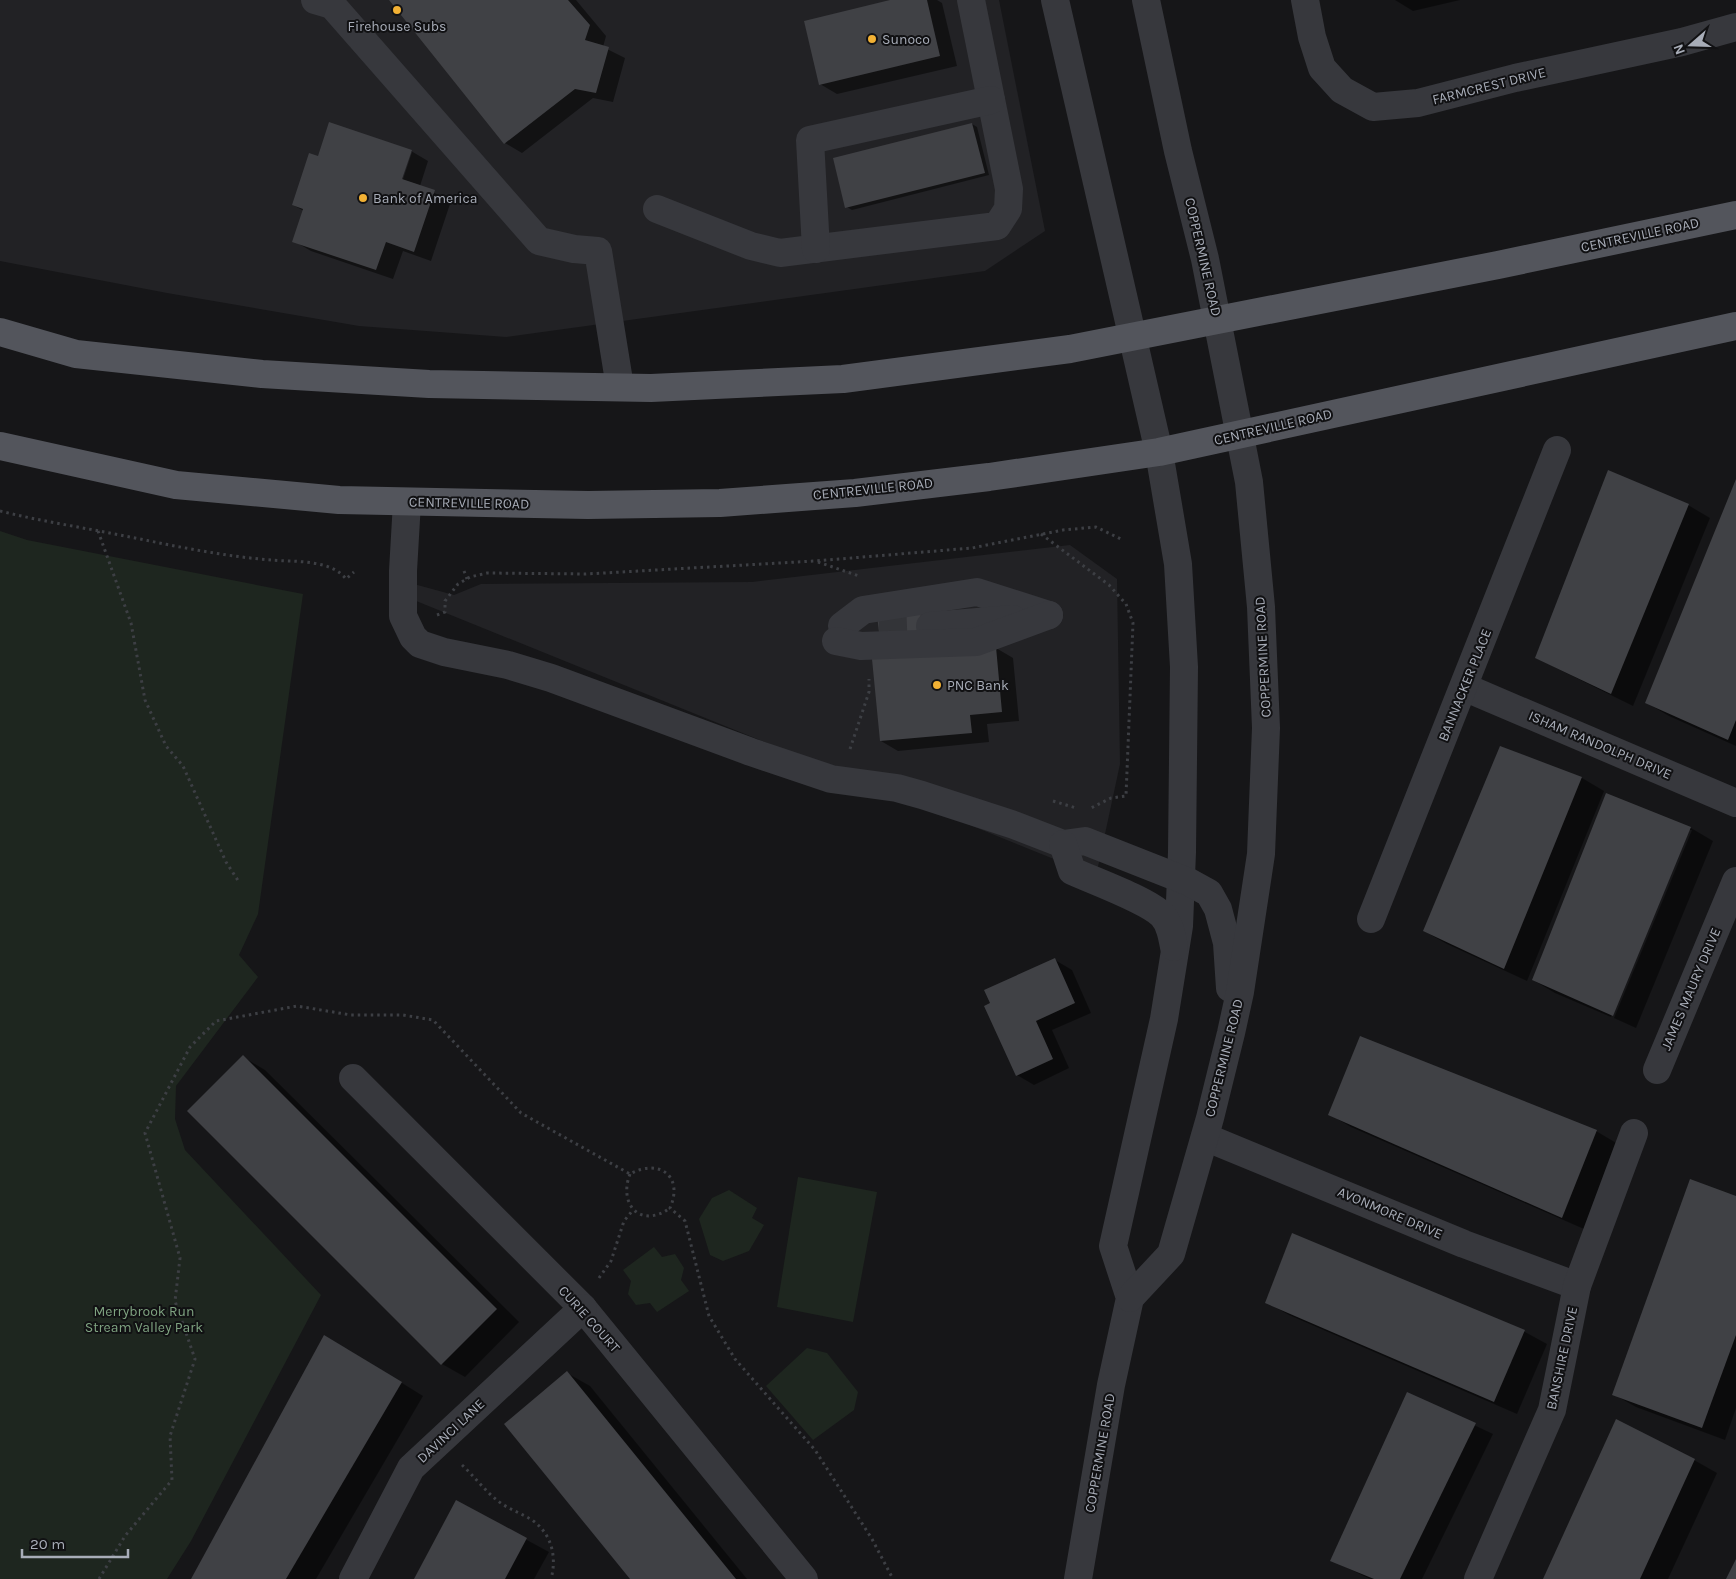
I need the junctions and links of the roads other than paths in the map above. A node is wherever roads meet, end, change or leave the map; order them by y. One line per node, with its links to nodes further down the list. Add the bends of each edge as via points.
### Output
1 (315, 0): 15 (street, via 332,5 539,241 598,251)
2 (971, 0): 7 (street)
3 (1055, 0): 14 (street, COPPERMINE ROAD)
4 (1146, 0): 11 (street, COPPERMINE ROAD)
5 (1305, 0): 6 (street, FARMCREST DRIVE, via 1322,68 1342,90 1373,107 1418,103)
6 (1736, 28)
7 (991, 100): 10 (street, via 810,140); 10 (street, via 1009,189 1008,210 996,226)
8 (657, 209): 10 (street, via 751,246 780,253)
9 (1736, 215): 11 (main road, CENTREVILLE ROAD)
10 (816, 249)
11 (1217, 320): 14 (main road, CENTREVILLE ROAD); 16 (street, COPPERMINE ROAD)
12 (1736, 326): 16 (main road, CENTREVILLE ROAD)
13 (0, 332): 15 (main road, CENTREVILLE ROAD, via 76,354 262,374 429,384)
14 (1133, 336): 15 (main road, CENTREVILLE ROAD, via 1044,353 843,379); 19 (street, COPPERMINE ROAD)
15 (620, 387)
16 (1241, 434): 19 (main road, CENTREVILLE ROAD); 30 (street, COPPERMINE ROAD, via 1254,527 1264,648 1266,728 1261,854 1240,992)
17 (0, 446): 20 (main road, CENTREVILLE ROAD, via 176,485 339,500)
18 (1557, 450): 23 (street, BANNACKER PLACE)
19 (1159, 452): 20 (main road, CENTREVILLE ROAD, via 855,493 720,503); 26 (street, COPPERMINE ROAD, via 1178,564 1184,668)
20 (407, 502): 25 (street, via 403,616 420,644 551,678 831,779 897,788 922,795)
21 (1049, 615): 21 (street, via 976,642 856,630 977,592); 22 (street)
22 (930, 626)
23 (1464, 687): 24 (street, ISHAM RANDOLPH DRIVE); 28 (street, BANNACKER PLACE)
24 (1736, 803)
25 (1063, 844): 26 (street, via 1086,841); 29 (street, via 1072,871 1146,904 1162,916 1172,935)
26 (1181, 879): 29 (street, COPPERMINE ROAD); 30 (street, via 1209,893 1218,910 1227,943)
27 (1736, 881): 31 (street, JAMES MAURY DRIVE)
28 (1371, 919)
29 (1176, 955): 36 (street, COPPERMINE ROAD, via 1113,1246)
30 (1230, 1034): 34 (street, COPPERMINE ROAD)
31 (1657, 1070)
32 (353, 1078): 37 (street, CURIE COURT)
33 (1634, 1133): 35 (street, BANSHIRE DRIVE)
34 (1204, 1137): 35 (street, AVONMORE DRIVE, via 1464,1244); 36 (street, COPPERMINE ROAD, via 1171,1254)
35 (1577, 1286): 41 (street, BANSHIRE DRIVE, via 1552,1410)
36 (1130, 1298): 40 (street, COPPERMINE ROAD)
37 (580, 1305): 38 (street, DAVINCI LANE, via 411,1468); 39 (street, CURIE COURT)
38 (353, 1579)
39 (804, 1579)
40 (1078, 1579)
41 (1478, 1579)

